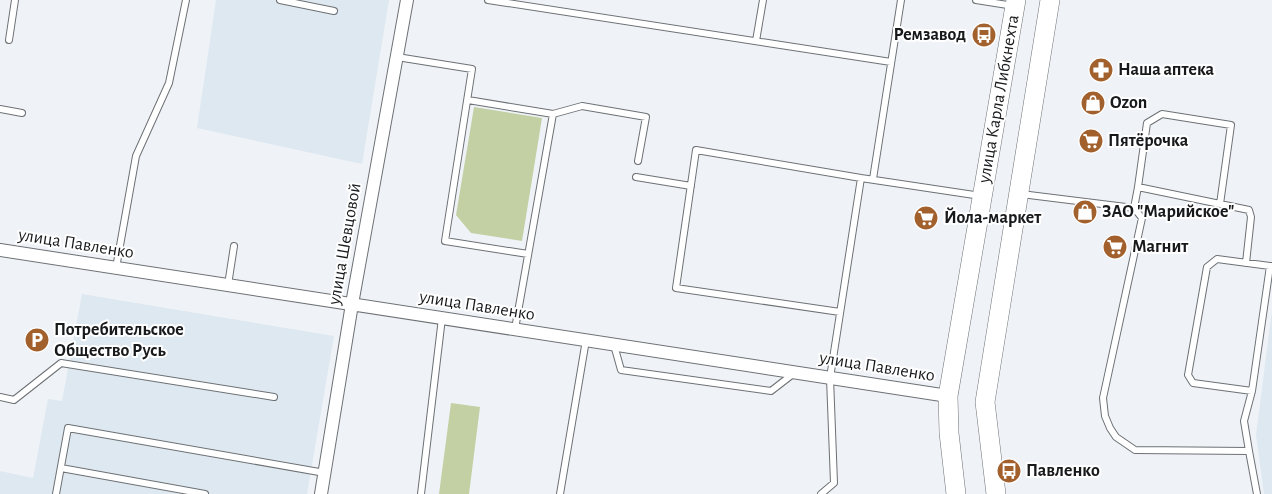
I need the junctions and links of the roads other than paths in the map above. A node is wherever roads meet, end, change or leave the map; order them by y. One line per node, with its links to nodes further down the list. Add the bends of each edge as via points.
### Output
1 (15, 0): 13 (lane)
2 (186, 0): 36 (lane, via 169,83 136,156)
3 (280, 0): 12 (lane)
4 (407, 0): 15 (street, улица Шевцовой)
5 (488, 0): 10 (lane)
6 (763, 0): 14 (lane)
7 (901, 0): 16 (lane)
8 (976, 0): 11 (lane)
9 (1050, 0): 27 (main road, улица Карла Либкнехта)
10 (512, 2): 14 (lane)
11 (1016, 3): 28 (main road, улица Карла Либкнехта)
12 (334, 11)
13 (9, 40)
14 (756, 41): 16 (lane)
15 (397, 57): 17 (lane, via 472,69); 38 (street, улица Шевцовой)
16 (891, 62): 24 (lane)
17 (468, 100): 20 (lane); 33 (lane, via 446,241)
18 (0, 109): 19 (lane)
19 (22, 113)
20 (553, 114): 21 (lane, via 582,106 646,117); 33 (lane)
21 (638, 161)
22 (636, 177): 25 (lane)
23 (861, 178): 24 (lane); 25 (lane, via 696,150); 39 (lane)
24 (873, 179): 28 (lane)
25 (691, 186): 39 (lane, via 676,288)
26 (1138, 187): 29 (lane); 29 (lane, via 1147,124 1162,114 1231,125); 30 (lane)
27 (1020, 194): 30 (lane); 60 (main road, улица Карла Либкнехта, via 985,402)
28 (983, 196): 47 (main road, улица Карла Либкнехта)
29 (1220, 204): 34 (lane, via 1249,210 1252,217)
30 (1134, 208): 50 (lane, via 1142,218 1103,398 1110,428 1116,437 1135,450)
31 (234, 246): 37 (lane)
32 (0, 250): 36 (street, улица Павленко)
33 (528, 254): 41 (lane)
34 (1246, 262): 35 (lane); 46 (lane, via 1217,260 1207,267 1188,374 1192,383)
35 (1271, 266): 46 (lane)
36 (116, 268): 37 (street, улица Павленко)
37 (228, 285): 38 (street, улица Павленко)
38 (352, 304): 40 (street, улица Павленко); 52 (street, улица Шевцовой)
39 (840, 312): 45 (lane)
40 (442, 318): 41 (street, улица Павленко); 56 (lane)
41 (515, 330): 42 (street, улица Павленко)
42 (586, 340): 43 (street, улица Павленко); 57 (lane)
43 (614, 345): 44 (street, улица Павленко); 44 (lane, via 621,370 771,391)
44 (795, 373): 45 (street, улица Павленко)
45 (830, 378): 47 (street, улица Павленко); 58 (lane, via 834,483)
46 (1252, 391): 50 (lane, via 1244,421)
47 (948, 396): 59 (main road, улица Карла Либкнехта)
48 (0, 397): 49 (lane, via 14,400 61,363)
49 (274, 397)
50 (1249, 451): 61 (lane)
51 (61, 468): 52 (lane, via 68,428); 53 (lane); 54 (lane)
52 (325, 472): 55 (street, улица Шевцовой)
53 (56, 494)
54 (205, 494)
55 (321, 494)
56 (422, 494)
57 (560, 494)
58 (821, 494)
59 (956, 494)
60 (996, 494)
61 (1257, 494)

